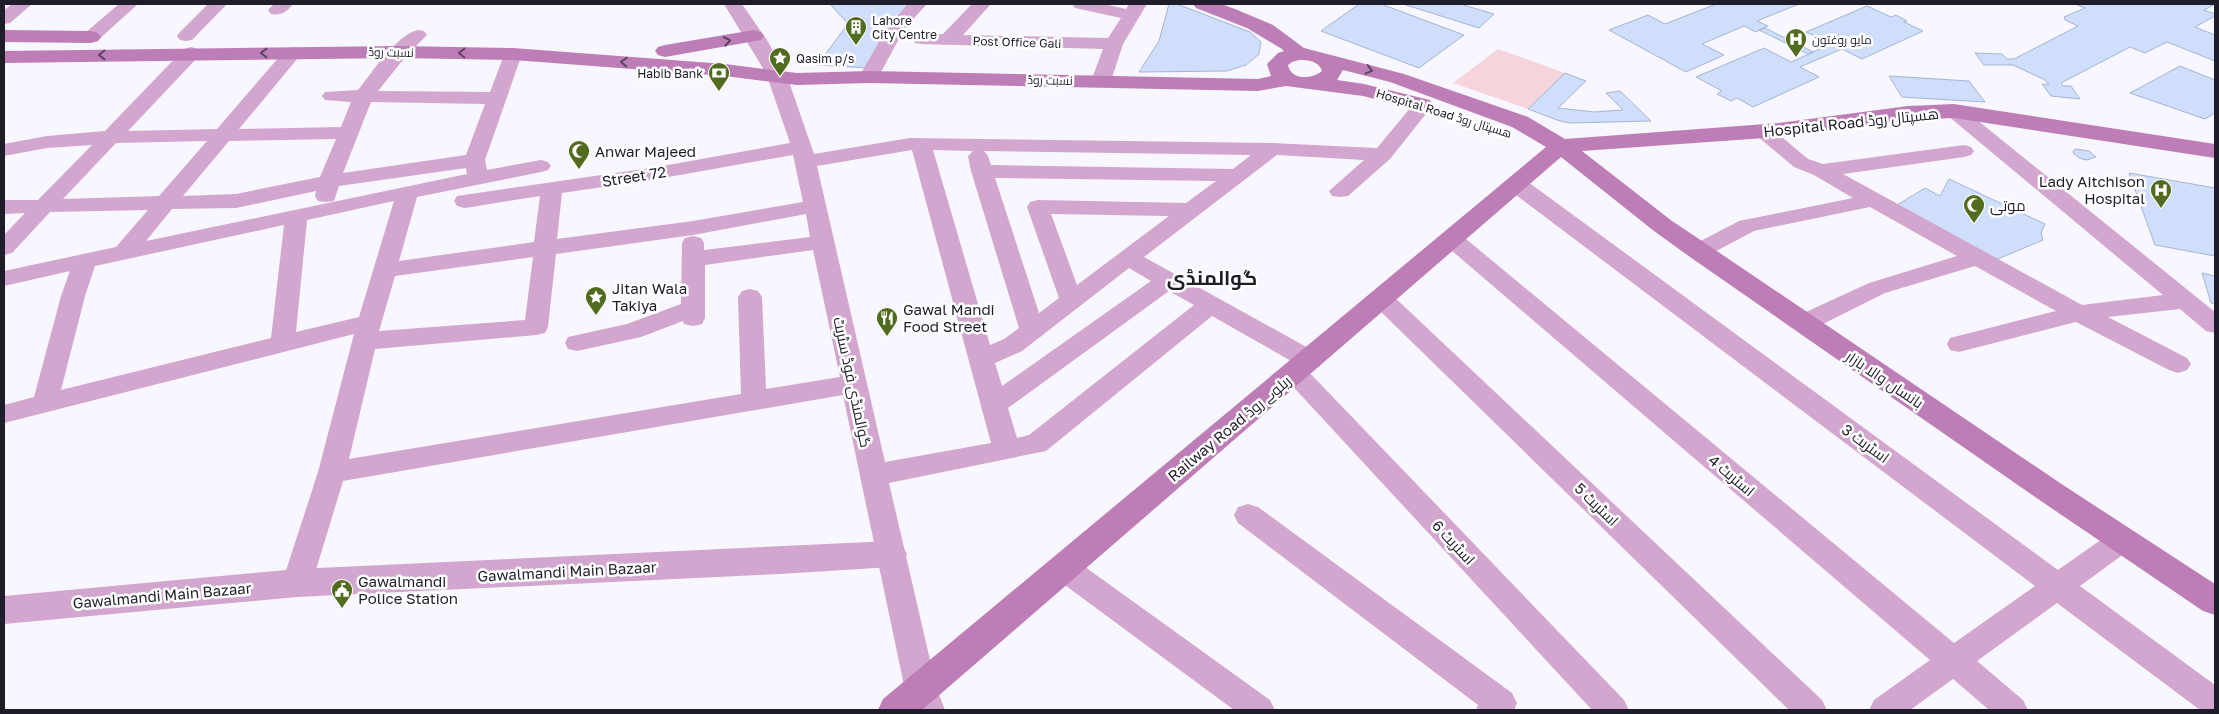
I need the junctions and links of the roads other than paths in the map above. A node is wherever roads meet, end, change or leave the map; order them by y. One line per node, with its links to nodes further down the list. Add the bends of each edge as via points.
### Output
1 (23, 4): 10 (street)
2 (129, 4): 14 (street)
3 (218, 4): 18 (street)
4 (732, 4): 13 (street)
5 (918, 4): 27 (street, via 897,26)
6 (982, 4): 16 (street)
7 (1081, 4): 9 (street)
8 (1203, 4): 23 (main road, via 1270,31 1288,42)
9 (1135, 10): 17 (street)
10 (4, 19)
11 (418, 35): 18 (main road, نسبت روڈ); 19 (main road, نسبت روڈ); 20 (street)
12 (4, 36): 14 (main road, نسبت روڈ)
13 (754, 36): 19 (main road, one-way to 13); 26 (street)
14 (91, 37): 18 (main road, نسبت روڈ, via 129,36)
15 (921, 39): 16 (street, Post Office Gali)
16 (948, 40): 17 (street, Post Office Gali)
17 (1114, 44): 29 (street)
18 (189, 45): 21 (main road, نسبت روڈ, one-way to 18); 24 (main road, نسبت روڈ, one-way to 24); 38 (street)
19 (664, 51): 26 (main road, نسبت روڈ, via 715,56)
20 (399, 52): 21 (main road, نسبت روڈ); 22 (main road, نسبت روڈ, one-way to 20); 32 (street)
21 (293, 53): 39 (street)
22 (513, 54): 26 (main road, نسبت روڈ, one-way to 22); 33 (street)
23 (1299, 54): 25 (main road, Hospital Road ھسپتال روڈ); 28 (main road, via 1285,57 1277,64 1278,72)
24 (4, 57)
25 (1322, 58): 30 (main road, via 1333,70 1327,79); 40 (main road, Hospital Road ھسپتال روڈ, one-way to 40, via 1398,78 1520,122)
26 (774, 71): 27 (main road, نسبت روڈ, via 797,79); 47 (street, گوالمنڈی فوڈ سٹریٹ)
27 (869, 77): 29 (main road, نسبت روڈ)
28 (1288, 79): 29 (main road, نسبت روڈ, via 1258,85); 30 (main road, Hospital Road ھسپتال روڈ)
29 (1101, 81)
30 (1312, 83): 34 (main road, Hospital Road ھسپتال روڈ, via 1364,90)
31 (332, 96): 32 (street)
32 (363, 97): 33 (street); 37 (street)
33 (496, 98): 50 (street)
34 (1423, 105): 40 (main road, Hospital Road ھسپتال روڈ, via 1509,133); 48 (street)
35 (1954, 111): 36 (main road, Hospital Road ھسپتال روڈ, via 1908,113); 46 (main road, Hospital Road ھسپتال روڈ); 85 (street)
36 (1763, 131): 40 (main road, Hospital Road ھسپتال روڈ); 52 (street, via 1800,163)
37 (348, 133): 39 (street); 54 (street)
38 (109, 137): 39 (street); 44 (street, via 47,142); 62 (street)
39 (222, 137): 60 (street)
40 (1554, 143): 55 (main road, Railway Road ریلوے روڈ); 73 (main road, بانساں والا بازار)
41 (921, 144): 42 (street, Street 72); 47 (street, Street 72); 95 (street)
42 (974, 145): 43 (street, Street 72); 51 (street)
43 (1272, 149): 48 (street, Street 72); 53 (street)
44 (4, 150)
45 (1964, 151): 52 (street)
46 (2215, 151)
47 (804, 155): 56 (street, Street 72); 63 (street, گوالمنڈی فوڈ سٹریٹ)
48 (1383, 155): 57 (street)
49 (541, 166): 50 (street)
50 (477, 169): 54 (street); 58 (street)
51 (982, 171): 53 (street); 90 (street)
52 (1821, 171): 59 (street)
53 (1237, 175): 66 (street)
54 (329, 182): 60 (street, via 236,201); 65 (street)
55 (1516, 184): 69 (main road, Railway Road ریلوے روڈ); 111 (street, اسٹریٹ 3)
56 (552, 188): 61 (street, Street 72); 72 (street)
57 (1340, 191)
58 (408, 192): 65 (street); 79 (street)
59 (1874, 200): 73 (street, via 1747,226); 75 (street)
60 (168, 201): 62 (street); 74 (street)
61 (465, 201)
62 (46, 205): 64 (street); 71 (street)
63 (815, 206): 68 (street); 70 (street, گوالمنڈی فوڈ سٹریٹ)
64 (4, 207)
65 (323, 210): 67 (street)
66 (1192, 210): 76 (street); 84 (street, via 1038,207)
67 (296, 216): 74 (street); 93 (street)
68 (693, 228): 72 (street); 77 (street)
69 (1452, 239): 83 (main road, Railway Road ریلوے روڈ); 114 (street, اسٹریٹ 4)
70 (823, 242): 77 (street); 98 (street, گوالمنڈی فوڈ سٹریٹ)
71 (4, 248)
72 (546, 248): 79 (street); 91 (street, via 536,327)
73 (1699, 251): 88 (main road, بانساں والا بازار)
74 (124, 252): 78 (street)
75 (1978, 257): 87 (street); 88 (street, via 1877,288)
76 (1128, 258): 81 (street, اسٹریٹ 6); 84 (street)
77 (693, 259): 92 (street, via 693,313 632,331)
78 (86, 260): 80 (street); 100 (street)
79 (385, 270): 91 (street)
80 (4, 278)
81 (1168, 280): 86 (street, اسٹریٹ 6); 101 (street)
82 (750, 297): 99 (street)
83 (1382, 299): 97 (main road, Railway Road ریلوے روڈ); 120 (street, اسٹریٹ 5)
84 (1071, 300): 90 (street)
85 (2185, 300): 87 (street); 89 (street)
86 (1211, 304): 97 (street, اسٹریٹ 6); 103 (street, via 1037,444)
87 (2078, 312): 94 (street); 96 (street)
88 (1804, 323): 107 (main road, بانساں والا بازار)
89 (2215, 325)
90 (1032, 330): 95 (street, via 1013,345)
91 (367, 332): 93 (street); 104 (street)
92 (577, 342)
93 (283, 344): 100 (street)
94 (1959, 344)
95 (981, 359): 101 (street)
96 (2178, 364)
97 (1302, 366): 109 (main road, Railway Road ریلوے روڈ); 119 (street, اسٹریٹ 6)
98 (854, 384): 99 (street); 105 (street, گوالمنڈی فوڈ سٹریٹ)
99 (754, 401): 104 (street)
100 (44, 404): 102 (street)
101 (994, 406): 103 (street)
102 (4, 414)
103 (1007, 450): 105 (street)
104 (332, 472): 110 (street)
105 (874, 475): 108 (street, گوالمنڈی فوڈ سٹریٹ)
106 (1248, 515): 118 (street, via 1501,703)
107 (2122, 540): 111 (street); 112 (main road, بانساں والا بازار)
108 (890, 554): 110 (street, Gawalmandi Main Bazaar); 116 (street, گوالمنڈی فوڈ سٹریٹ)
109 (1064, 568): 116 (main road, Railway Road ریلوے روڈ); 117 (street)
110 (297, 583): 113 (street, Gawalmandi Main Bazaar)
111 (2060, 586): 114 (street); 115 (street, اسٹریٹ 3)
112 (2215, 601)
113 (4, 610)
114 (1954, 661): 121 (street); 122 (street, اسٹریٹ 4)
115 (2215, 703)
116 (915, 704)
117 (1259, 710)
118 (1492, 710)
119 (1613, 710)
120 (1811, 710)
121 (1885, 710)
122 (2012, 710)

